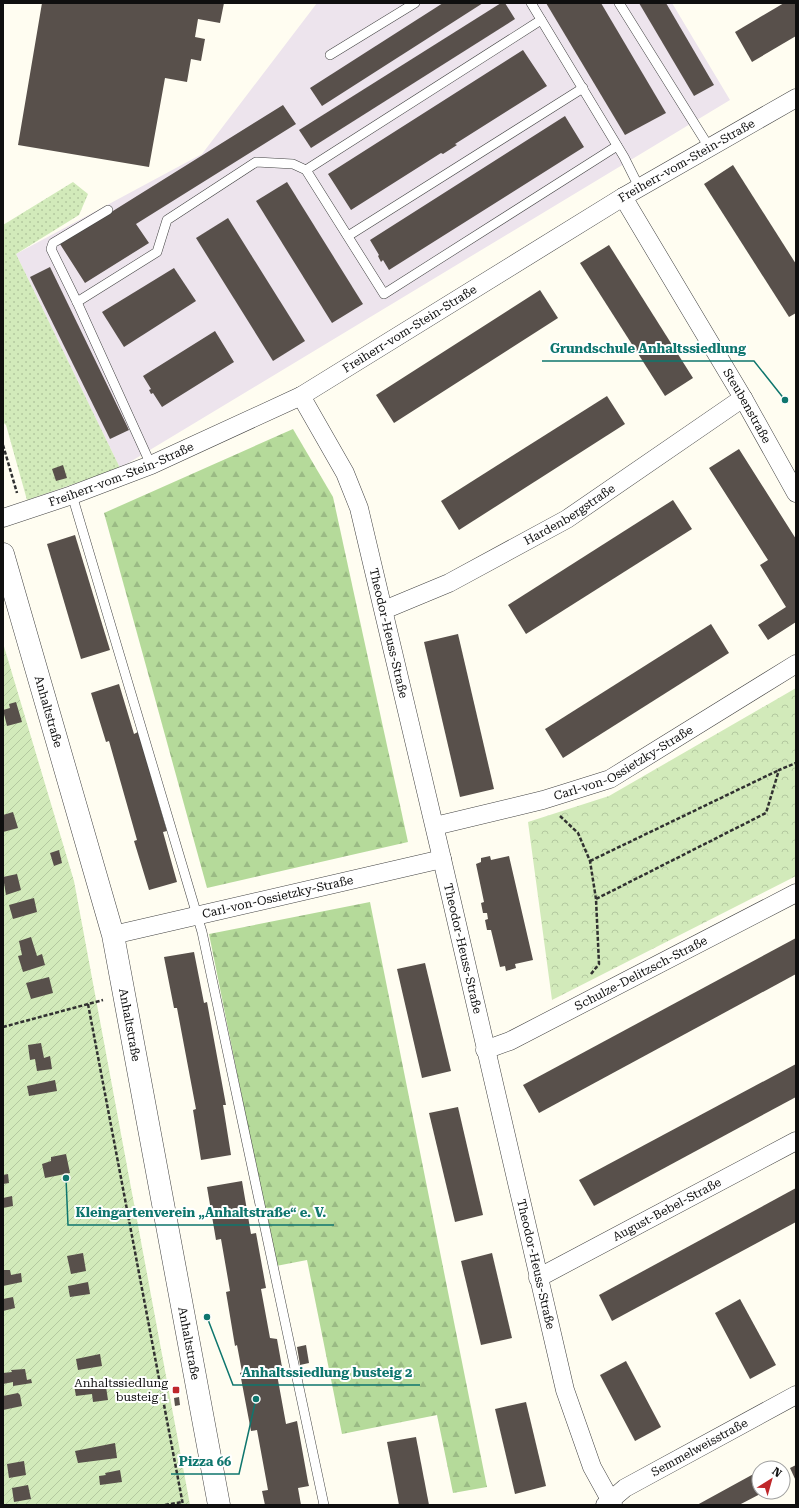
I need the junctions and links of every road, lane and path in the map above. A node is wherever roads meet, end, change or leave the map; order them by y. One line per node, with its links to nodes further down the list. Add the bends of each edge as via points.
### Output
1 (415, 3): 5 (lane)
2 (531, 3): 4 (lane)
3 (619, 3): 9 (lane)
4 (541, 20): 6 (lane); 10 (lane)
5 (330, 55)
6 (582, 88): 8 (lane); 14 (lane)
7 (796, 98): 9 (street, Freiherr-vom-Stein-Straße)
8 (617, 146): 11 (lane); 14 (lane, via 384,294)
9 (709, 147): 11 (street, Freiherr-vom-Stein-Straße)
10 (306, 170): 14 (lane); 15 (lane, via 293,164 256,162 167,220 157,252)
11 (639, 188): 12 (street, Freiherr-vom-Stein-Straße)
12 (622, 197): 16 (street, Freiherr-vom-Stein-Straße); 17 (street, Steubenstraße)
13 (108, 210): 15 (lane, via 53,243 50,250)
14 (348, 236)
15 (77, 302): 19 (lane)
16 (301, 396): 19 (street, Freiherr-vom-Stein-Straße); 25 (street, Theodor-Heuss-Straße, via 346,473 359,508)
17 (743, 398): 20 (street, Steubenstraße); 25 (street, Hardenbergstraße, via 567,519 449,583)
18 (3, 445): 22 (path)
19 (151, 465): 21 (street, Freiherr-vom-Stein-Straße)
20 (796, 493)
21 (72, 495): 22 (street, Freiherr-vom-Stein-Straße); 35 (lane)
22 (23, 512): 23 (street, Freiherr-vom-Stein-Straße)
23 (3, 518)
24 (3, 554): 36 (street, Anhaltstraße)
25 (384, 610): 30 (street, Theodor-Heuss-Straße)
26 (796, 664): 29 (street, Carl-von-Ossietzky-Straße, via 610,779)
27 (796, 762): 28 (path)
28 (779, 770): 32 (path); 34 (path, via 766,814)
29 (543, 800): 30 (street, Carl-von-Ossietzky-Straße); 32 (path, via 578,833)
30 (435, 826): 31 (street, Theodor-Heuss-Straße)
31 (442, 859): 35 (street, Carl-von-Ossietzky-Straße); 41 (street, Theodor-Heuss-Straße)
32 (590, 861): 34 (path)
33 (796, 893): 41 (street, Schulze-Delitzsch-Straße, via 510,1041)
34 (596, 899): 37 (path, via 599,964)
35 (197, 916): 36 (street, Carl-von-Ossietzky-Straße); 49 (lane)
36 (113, 935): 38 (street, Anhaltstraße)
37 (590, 976)
38 (124, 994): 39 (path); 48 (street, Anhaltstraße)
39 (88, 1004): 40 (path); 45 (path)
40 (3, 1027)
41 (485, 1050): 43 (street, Theodor-Heuss-Straße)
42 (796, 1141): 43 (street, August-Bebel-Straße)
43 (538, 1278): 46 (street, Theodor-Heuss-Straße, via 565,1390 592,1467)
44 (796, 1394): 46 (street, Semmelweisstraße, via 625,1488)
45 (182, 1503): 47 (path)
46 (610, 1503)
47 (165, 1505)
48 (220, 1505)
49 (324, 1505)

